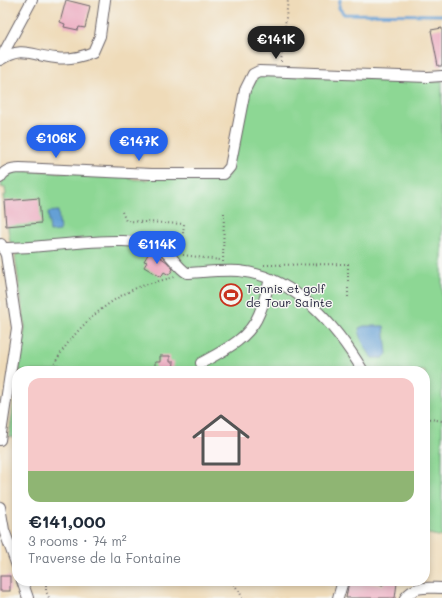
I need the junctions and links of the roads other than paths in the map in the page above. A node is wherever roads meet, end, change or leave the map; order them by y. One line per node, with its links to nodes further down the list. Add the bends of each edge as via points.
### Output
1 (32, 0): 3 (street)
2 (104, 2): 3 (street, via 100,36 93,52 68,59 21,51 11,53)
3 (0, 60)
4 (442, 76): 5 (street, via 280,72 253,74 245,90 230,167 224,174 150,174 12,168)
5 (0, 178)
6 (2, 245): 7 (street, via 50,246 96,240 145,242 166,251 180,269 187,273 240,271); 10 (street, via 6,254 17,328)
7 (270, 279): 8 (street, via 260,314 251,329 237,342); 9 (street, via 279,282 310,304 337,334)
8 (201, 362)
9 (359, 366)
10 (0, 440)
11 (0, 507): 12 (street)
12 (2, 530): 13 (street)
13 (12, 554)
14 (24, 586): 17 (street)
15 (342, 586): 18 (street)
16 (442, 588): 19 (street, via 418,588 411,590)
17 (28, 598)
18 (338, 598)
19 (405, 598)

